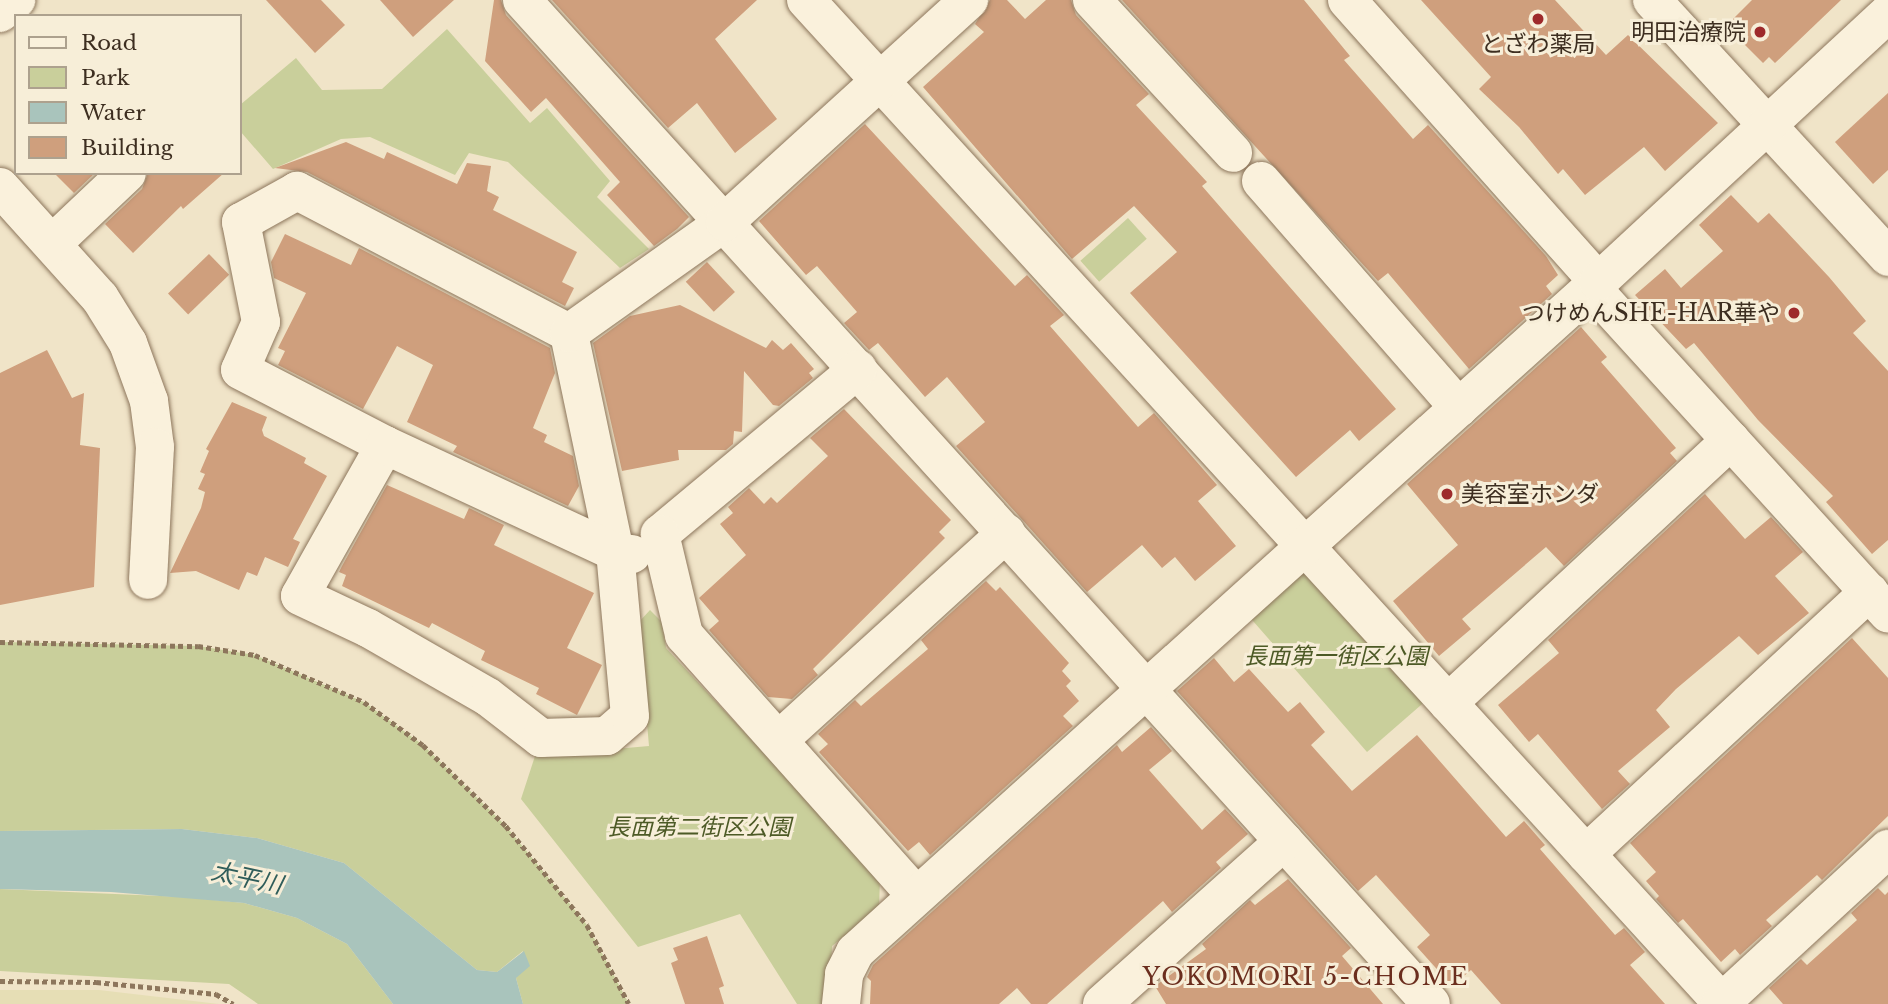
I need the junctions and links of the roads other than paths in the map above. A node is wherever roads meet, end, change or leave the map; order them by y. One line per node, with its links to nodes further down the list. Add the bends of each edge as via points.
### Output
1 (16, 0): 8 (street)
2 (522, 0): 16 (street)
3 (806, 0): 10 (street)
4 (969, 0): 10 (street)
5 (1092, 0): 12 (street)
6 (1347, 0): 19 (street)
7 (1652, 0): 11 (street)
8 (0, 13)
9 (1888, 13): 11 (street)
10 (881, 81): 16 (street); 26 (street)
11 (1767, 124): 18 (street); 19 (street)
12 (1233, 153)
13 (125, 175): 17 (street)
14 (1261, 181): 22 (street)
15 (0, 187): 17 (street)
16 (725, 222): 20 (street); 21 (street)
17 (52, 244): 29 (street, via 100,298 128,343 149,401 155,447)
18 (1888, 257)
19 (1595, 285): 22 (street); 23 (street)
20 (569, 333): 24 (street, via 297,191 241,222 261,322 240,370); 27 (street)
21 (858, 369): 25 (street); 28 (street, via 660,534)
22 (1459, 408): 26 (street)
23 (1731, 440): 30 (street); 32 (street)
24 (385, 445): 27 (street); 27 (street, via 300,596 368,628 488,696 541,738 607,736 629,716)
25 (1006, 533): 31 (street); 33 (street)
26 (1305, 547): 31 (street); 32 (street)
27 (615, 552): 28 (street)
28 (665, 559): 33 (street, via 684,635)
29 (148, 580)
30 (1878, 602): 36 (street)
31 (1148, 690): 34 (street); 37 (street)
32 (1448, 703): 36 (street)
33 (780, 739): 37 (street)
34 (1284, 841): 38 (street); 41 (street)
35 (1888, 849): 39 (street)
36 (1586, 854): 39 (street)
37 (916, 895): 40 (street, via 855,952 845,974)
38 (1429, 1003)
39 (1722, 1003)
40 (841, 1004)
41 (1102, 1004)

